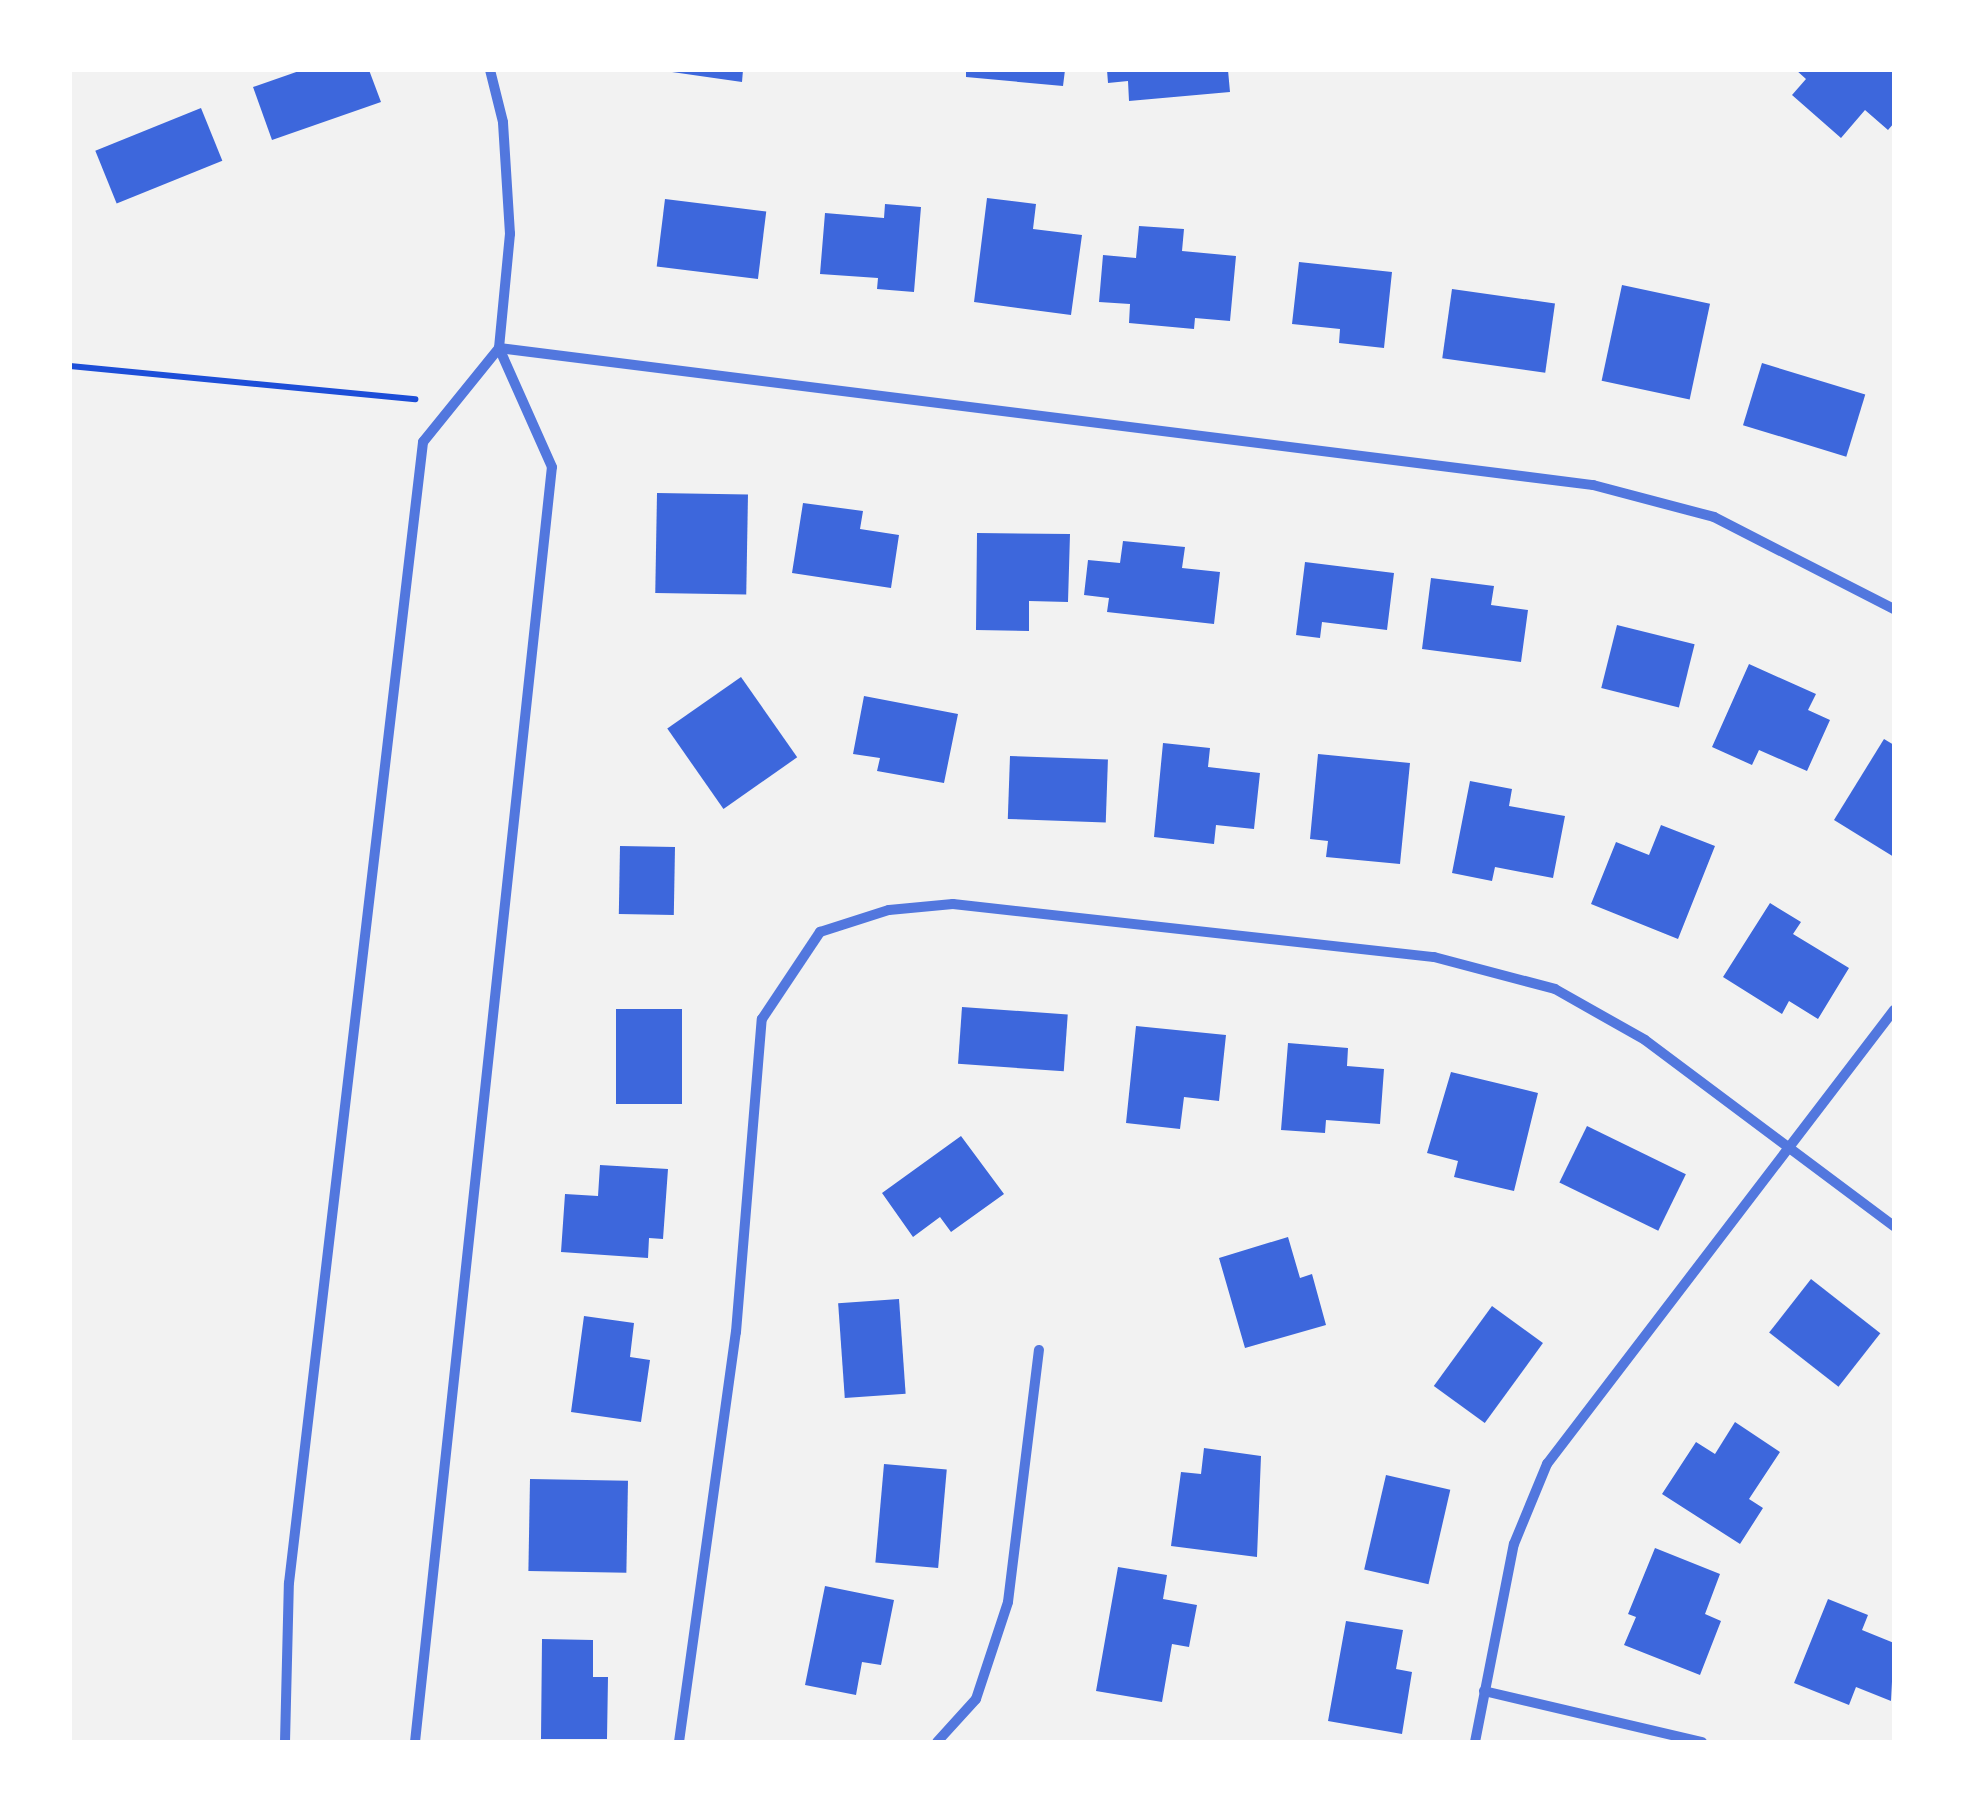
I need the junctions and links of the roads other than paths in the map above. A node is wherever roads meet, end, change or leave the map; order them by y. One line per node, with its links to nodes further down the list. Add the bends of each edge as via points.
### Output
1 (490, 70): 2 (street, via 503,122 510,234)
2 (499, 348): 3 (street, via 1593,485 1714,517); 9 (street, via 423,442 289,1583); 10 (street, via 552,467)
3 (1894, 609)
4 (1894, 1010): 5 (street)
5 (1789, 1145): 6 (street); 8 (street, via 1547,1464 1514,1544); 11 (street, via 1645,1040 1556,989 1434,957 954,904 889,910 820,932 762,1020 736,1332)
6 (1894, 1226)
7 (1039, 1350): 12 (street, via 1008,1602 976,1699)
8 (1484, 1691): 13 (street); 14 (street)
9 (284, 1742)
10 (415, 1742)
11 (679, 1742)
12 (937, 1742)
13 (1476, 1742)
14 (1702, 1742)

